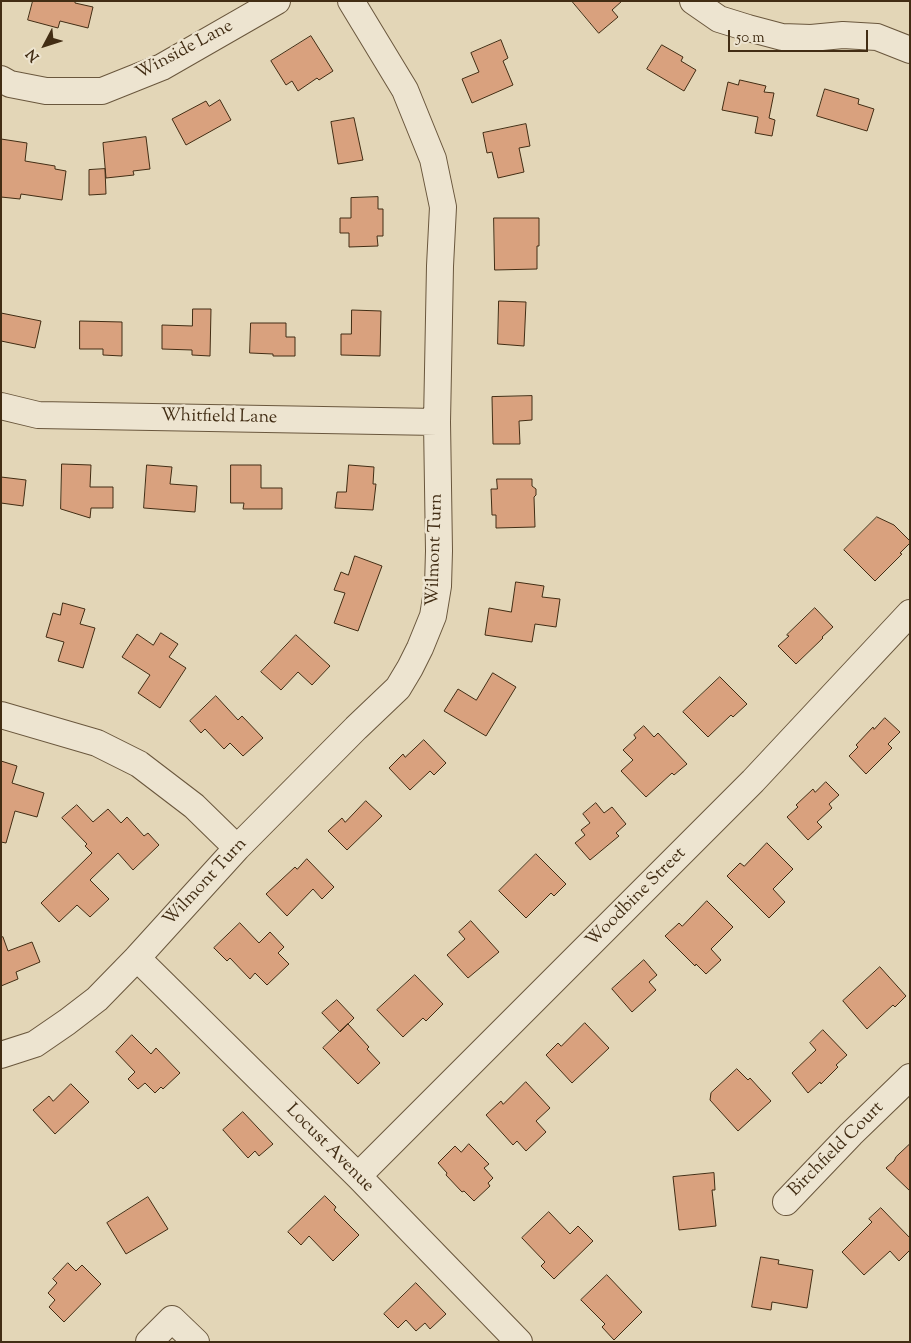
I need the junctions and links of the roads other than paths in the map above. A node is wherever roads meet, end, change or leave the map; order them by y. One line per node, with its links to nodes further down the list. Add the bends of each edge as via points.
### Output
1 (277, 1): 5 (street, Winside Lane, via 162,67 102,91 46,91 10,84)
2 (351, 1): 7 (street, Wilmont Turn, via 405,90 433,158 443,207)
3 (693, 1): 4 (street, via 719,19 782,37 877,37)
4 (910, 50)
5 (1, 78)
6 (1, 406): 7 (street, Whitfield Lane, via 38,415)
7 (438, 422): 10 (street, Wilmont Turn, via 438,586 433,616 420,648 398,688)
8 (910, 613): 14 (street, Woodbine Street, via 753,782)
9 (1, 715): 10 (street, via 97,743 139,764 194,806)
10 (237, 848): 11 (street, Wilmont Turn)
11 (137, 958): 12 (street, Wilmont Turn, via 97,998 67,1022 35,1044); 14 (street, Locust Avenue)
12 (1, 1055)
13 (910, 1077): 15 (street, Birchfield Court)
14 (358, 1176): 18 (street, Locust Avenue)
15 (786, 1202)
16 (148, 1342): 17 (street, via 172,1319)
17 (196, 1342)
18 (519, 1342)

